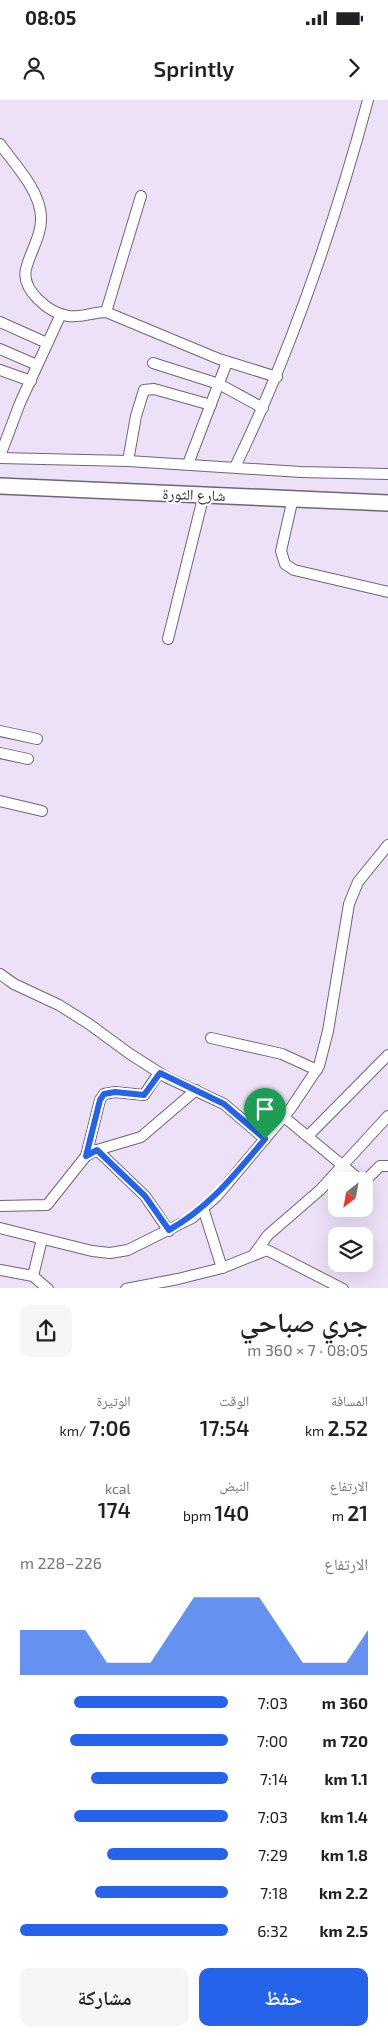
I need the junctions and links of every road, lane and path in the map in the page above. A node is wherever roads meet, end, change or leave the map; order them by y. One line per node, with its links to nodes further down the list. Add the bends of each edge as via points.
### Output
1 (368, 100): 13 (street, via 329,235)
2 (0, 144): 5 (street, via 33,191 41,217 26,269 27,286 47,306)
3 (141, 196): 4 (street)
4 (106, 312): 5 (street, via 88,316); 9 (street)
5 (62, 314): 7 (street)
6 (0, 322): 7 (street)
7 (47, 344): 11 (street)
8 (0, 349): 11 (street)
9 (227, 362): 13 (street); 15 (street)
10 (153, 363): 15 (street)
11 (37, 365): 14 (street)
12 (0, 370): 14 (street)
13 (277, 377): 17 (street)
14 (30, 380): 18 (street)
15 (219, 384): 16 (street); 17 (street)
16 (211, 405): 19 (street, via 154,389 144,390); 20 (street)
17 (264, 408): 21 (street)
18 (0, 457): 19 (street)
19 (128, 461): 20 (street)
20 (188, 464): 21 (street)
21 (235, 467): 22 (street)
22 (388, 474)
23 (0, 486): 24 (main road, شارع الثورة)
24 (204, 494): 25 (main road, شارع الثورة); 28 (street)
25 (293, 498): 26 (main road, شارع الثورة); 27 (street, via 281,551 285,564 294,570)
26 (388, 503)
27 (388, 592)
28 (168, 639)
29 (0, 731): 30 (street)
30 (37, 739)
31 (0, 753): 32 (street)
32 (28, 759)
33 (0, 800): 34 (street)
34 (42, 811)
35 (388, 845): 39 (street, via 353,893 326,1039)
36 (0, 974): 40 (street, via 82,1019)
37 (211, 1038): 39 (street, via 282,1054)
38 (388, 1055): 44 (street)
39 (317, 1070): 43 (street)
40 (160, 1073): 41 (street); 47 (street, via 144,1095 104,1094)
41 (196, 1090): 45 (street, via 224,1104); 46 (street, via 142,1137)
42 (388, 1116): 48 (street)
43 (284, 1117): 44 (street); 45 (street)
44 (308, 1136): 48 (street)
45 (265, 1139): 51 (street)
46 (97, 1150): 47 (street); 53 (street, via 145,1196)
47 (86, 1156): 50 (street, via 47,1205)
48 (342, 1166): 49 (street, via 364,1180 380,1166); 55 (street, via 268,1236)
49 (388, 1166)
50 (0, 1206)
51 (203, 1208): 53 (street); 56 (street)
52 (0, 1228): 54 (street)
53 (169, 1230): 54 (street, via 128,1250 110,1253)
54 (42, 1240): 58 (street)
55 (255, 1254): 56 (street); 61 (street, via 272,1251)
56 (222, 1268): 60 (street)
57 (0, 1270): 58 (street)
58 (33, 1276): 59 (street)
59 (47, 1288)
60 (126, 1288)
61 (343, 1288)

